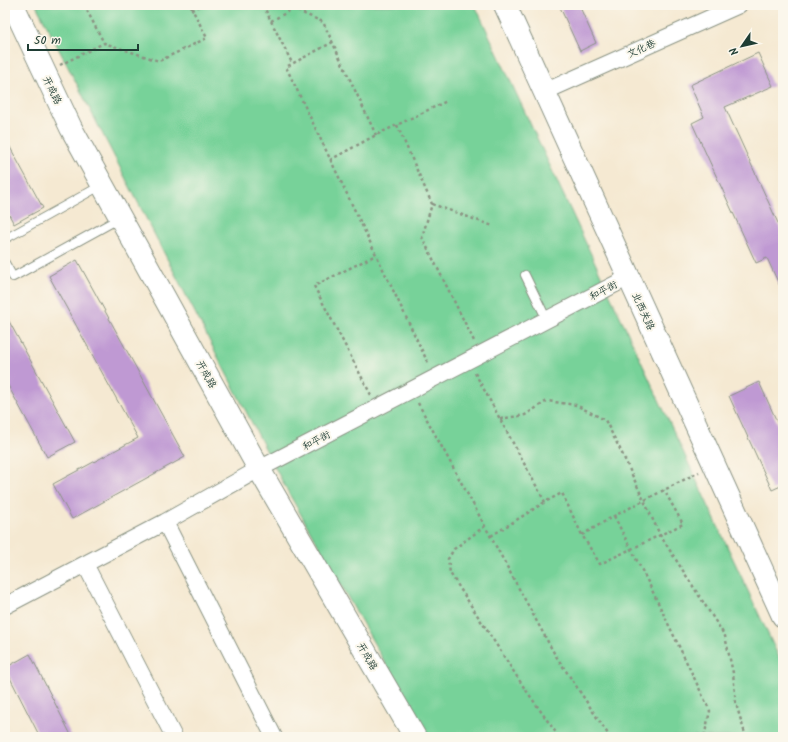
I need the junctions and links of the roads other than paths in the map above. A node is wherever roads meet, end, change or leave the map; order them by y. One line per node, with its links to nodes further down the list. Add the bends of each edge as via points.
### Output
1 (13, 5): 5 (street, 开成路, via 71,128)
2 (505, 5): 4 (street, 北西关路)
3 (738, 5): 4 (street, 文化巷)
4 (544, 92): 10 (street, 北西关路)
5 (103, 184): 6 (street, 开成路); 7 (lane)
6 (121, 218): 8 (lane, via 13,277); 12 (street, 开成路)
7 (5, 239)
8 (5, 263)
9 (525, 275): 11 (lane)
10 (628, 277): 11 (street, 和平街); 16 (street, 北西关路)
11 (547, 320): 12 (street, 和平街)
12 (260, 469): 13 (street, 和平街); 19 (street, 开成路)
13 (165, 522): 14 (street, 和平街); 18 (street)
14 (85, 564): 15 (street, 和平街); 17 (street)
15 (5, 606)
16 (783, 616)
17 (174, 737)
18 (274, 737)
19 (415, 737)

